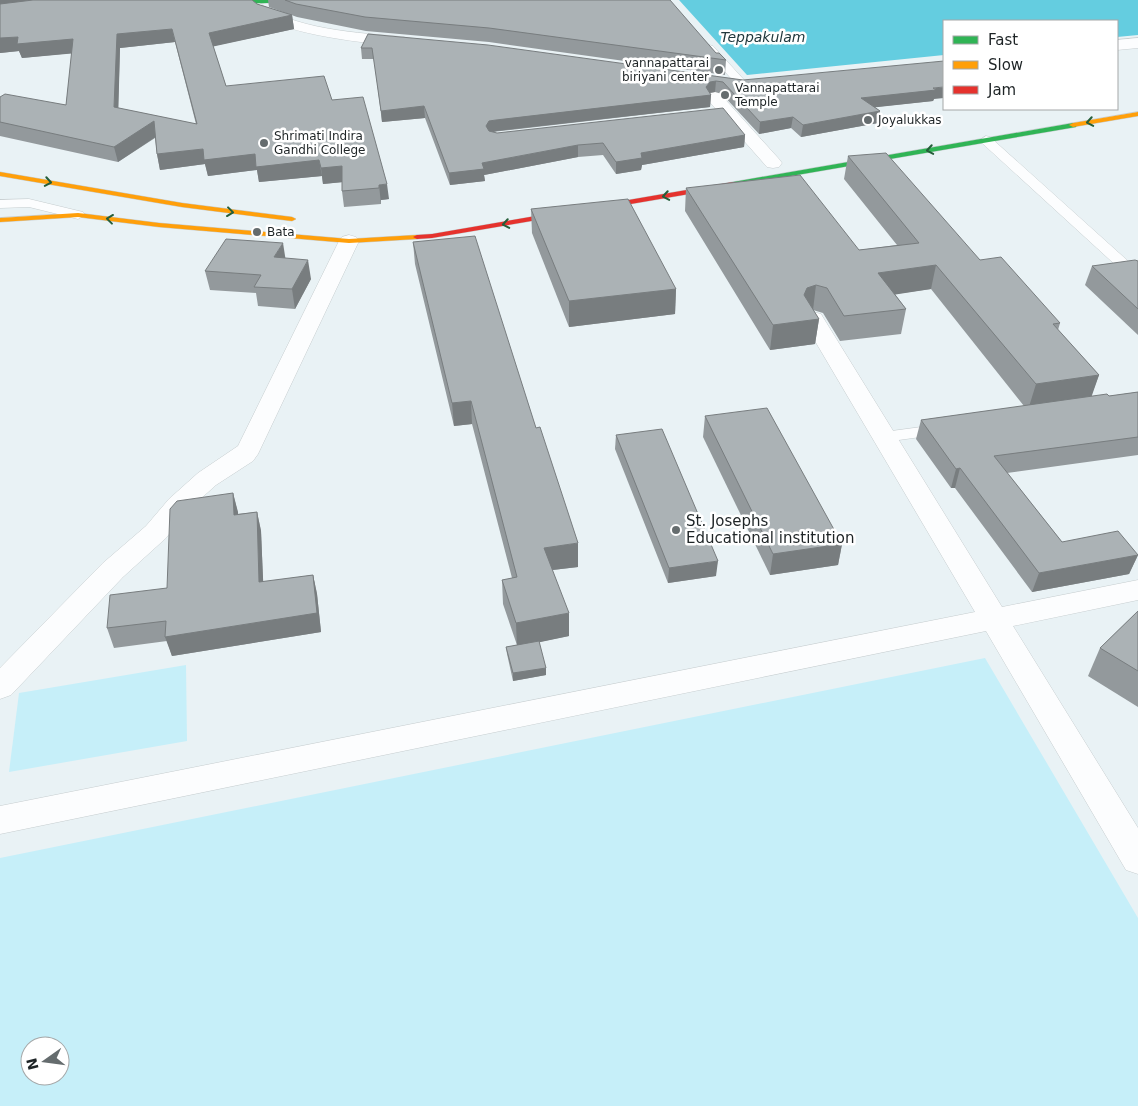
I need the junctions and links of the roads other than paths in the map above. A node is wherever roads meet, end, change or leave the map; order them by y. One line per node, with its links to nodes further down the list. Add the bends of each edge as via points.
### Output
1 (292, 0): 2 (main road)
2 (249, 1): 3 (main road); 6 (street, via 266,14 293,24 366,38)
3 (201, 4)
4 (703, 42): 12 (lane)
5 (1138, 43): 7 (street)
6 (424, 44)
7 (1118, 45): 8 (street)
8 (1138, 55)
9 (678, 76): 10 (street)
10 (698, 79): 12 (street); 13 (street)
11 (761, 82): 12 (street)
12 (742, 84)
13 (728, 112): 14 (street); 17 (street)
14 (708, 114)
15 (1138, 114): 16 (main road, one-way to 16)
16 (986, 140): 25 (main road, one-way to 25, via 432,236); 26 (lane)
17 (773, 163)
18 (0, 174): 20 (main road, one-way to 20)
19 (0, 204): 21 (lane, via 29,203)
20 (182, 206): 23 (main road, one-way to 23); 24 (main road)
21 (78, 215): 22 (main road); 24 (main road, one-way to 21)
22 (0, 220)
23 (304, 221)
24 (159, 226): 25 (main road)
25 (349, 242): 32 (street, via 249,449 178,505 156,532 113,570)
26 (1138, 278)
27 (813, 319): 29 (street)
28 (962, 426): 29 (lane)
29 (884, 437): 31 (street)
30 (1138, 590): 31 (street)
31 (992, 619): 33 (street); 34 (street)
32 (0, 686)
33 (0, 820)
34 (1138, 859)

